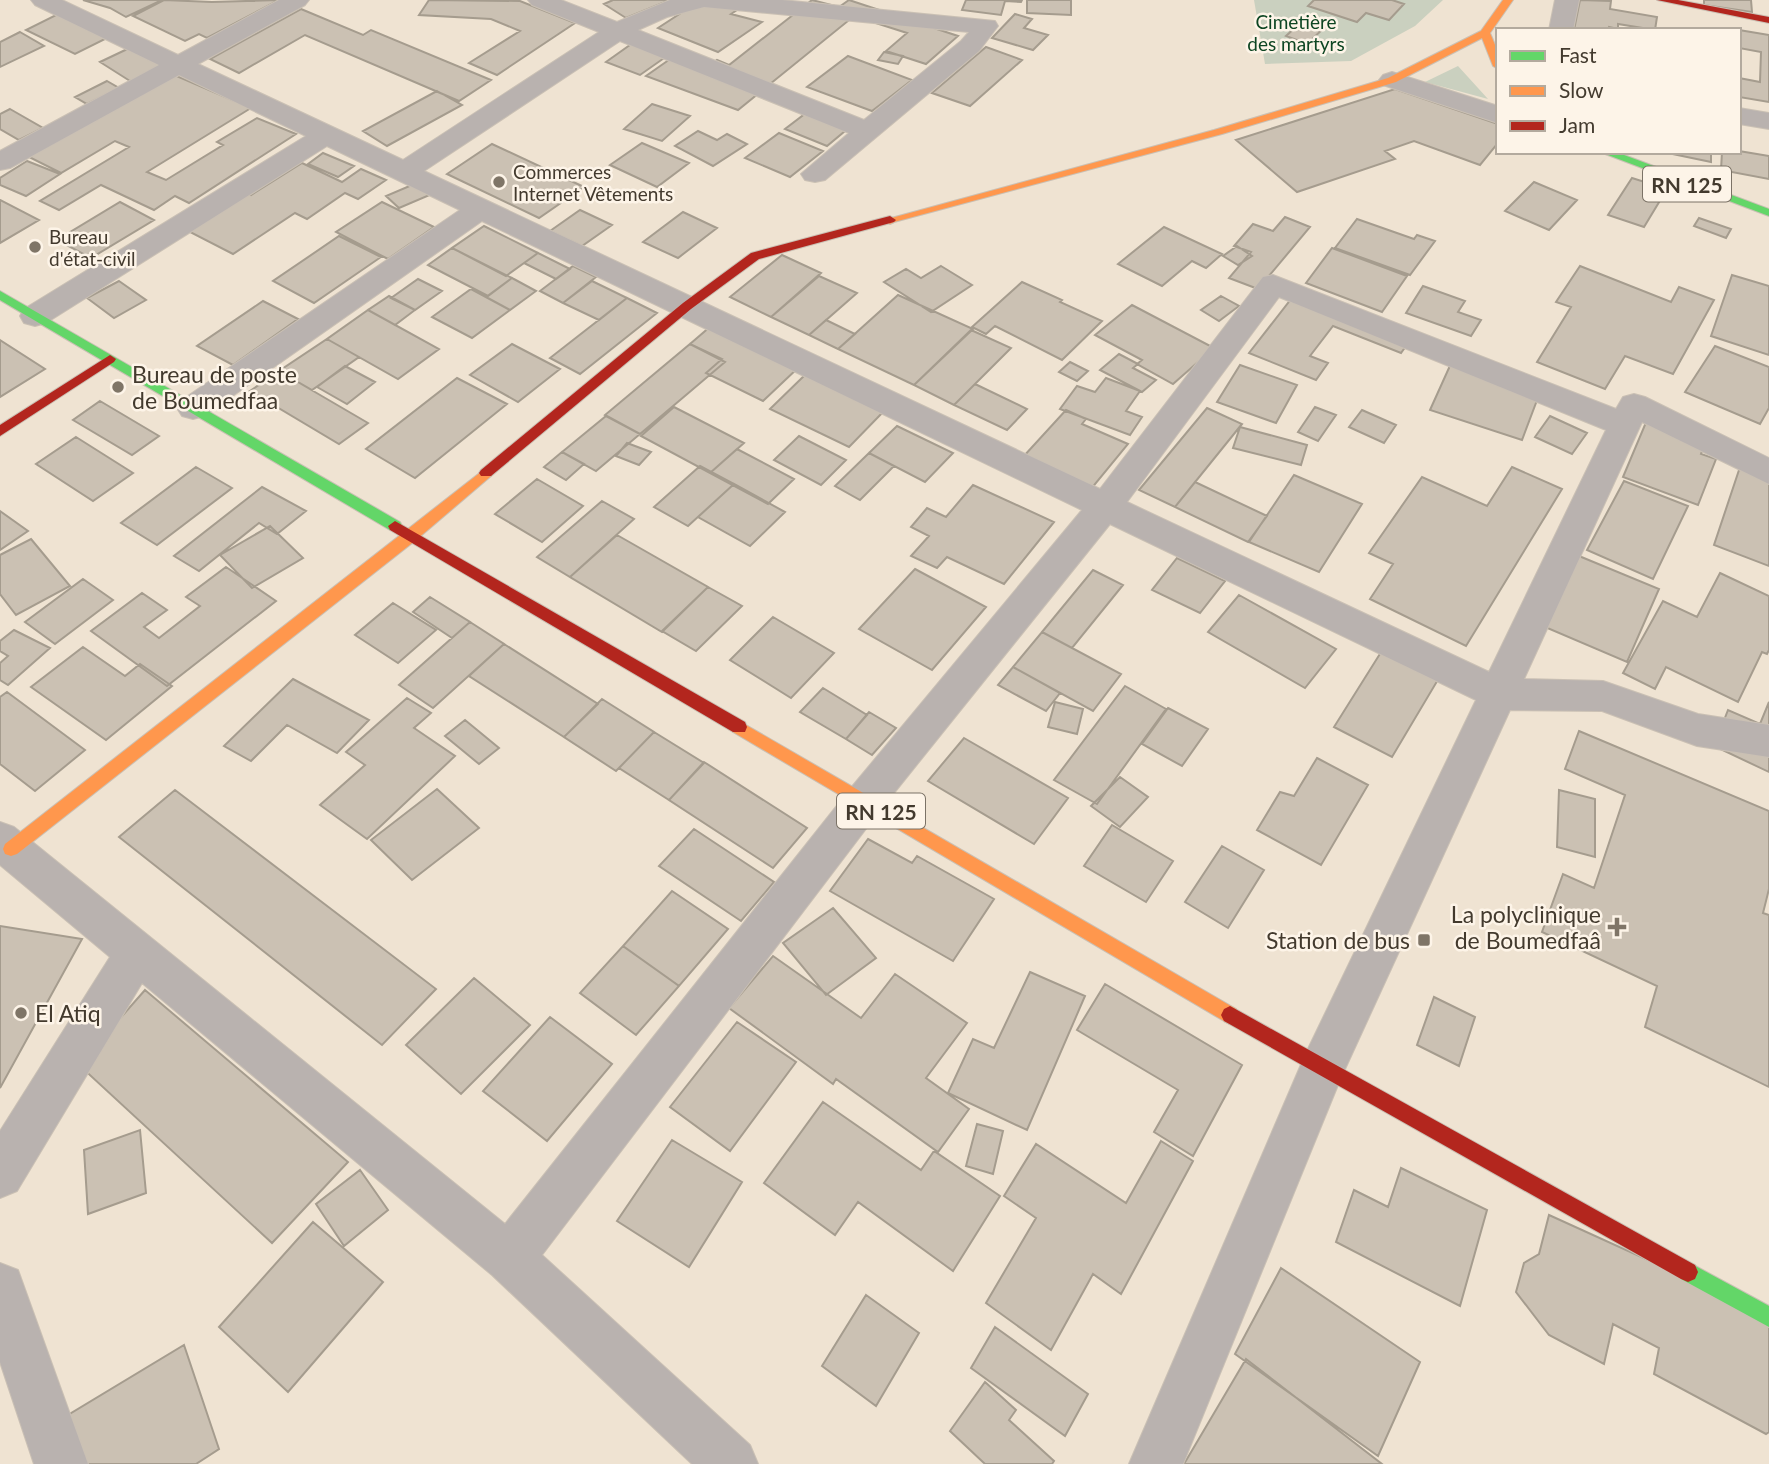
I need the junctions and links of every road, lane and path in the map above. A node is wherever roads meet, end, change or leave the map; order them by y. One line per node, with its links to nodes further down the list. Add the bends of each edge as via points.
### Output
1 (43, 0): 12 (street)
2 (297, 0): 12 (street)
3 (540, 0): 9 (street)
4 (1508, 0): 10 (main road)
5 (1567, 0): 8 (street)
6 (1662, 0): 7 (main road)
7 (1769, 20)
8 (1561, 28)
9 (619, 30): 17 (street); 17 (street, via 658,12 704,0 986,26 970,46); 21 (street)
10 (1485, 33): 11 (main road); 13 (main road)
11 (1496, 61)
12 (178, 65): 18 (street); 20 (street)
13 (1392, 79): 14 (street); 26 (main road, via 1218,132 755,257)
14 (1496, 114)
15 (1741, 116): 16 (street)
16 (1769, 121)
17 (868, 131): 22 (street)
18 (325, 136): 21 (street); 27 (street)
19 (1610, 154): 24 (main road, RN 125)
20 (0, 162)
21 (402, 173): 23 (street)
22 (815, 174)
23 (480, 209): 26 (street); 29 (street)
24 (1769, 213)
25 (0, 295): 27 (main road, RN 125)
26 (687, 306): 33 (street); 34 (main road)
27 (36, 316): 28 (main road, RN 125)
28 (110, 359): 29 (main road, RN 125); 31 (main road)
29 (193, 408): 34 (main road, RN 125)
30 (1625, 425): 32 (street, via 1634,405); 33 (street, via 1273,284); 35 (street)
31 (0, 431)
32 (1769, 472)
33 (1106, 505): 35 (street); 37 (street)
34 (411, 536): 37 (main road, RN 125); 38 (main road)
35 (1499, 694): 36 (street, via 1603,696 1697,730); 40 (street)
36 (1769, 741)
37 (864, 801): 40 (main road, RN 125); 42 (street)
38 (6, 844): 39 (street)
39 (137, 952): 41 (street); 42 (street)
40 (1322, 1069): 44 (main road, RN 125); 47 (street)
41 (0, 1174)
42 (509, 1258): 46 (street)
43 (0, 1288): 45 (street)
44 (1769, 1317)
45 (61, 1464)
46 (731, 1464)
47 (1156, 1464)

